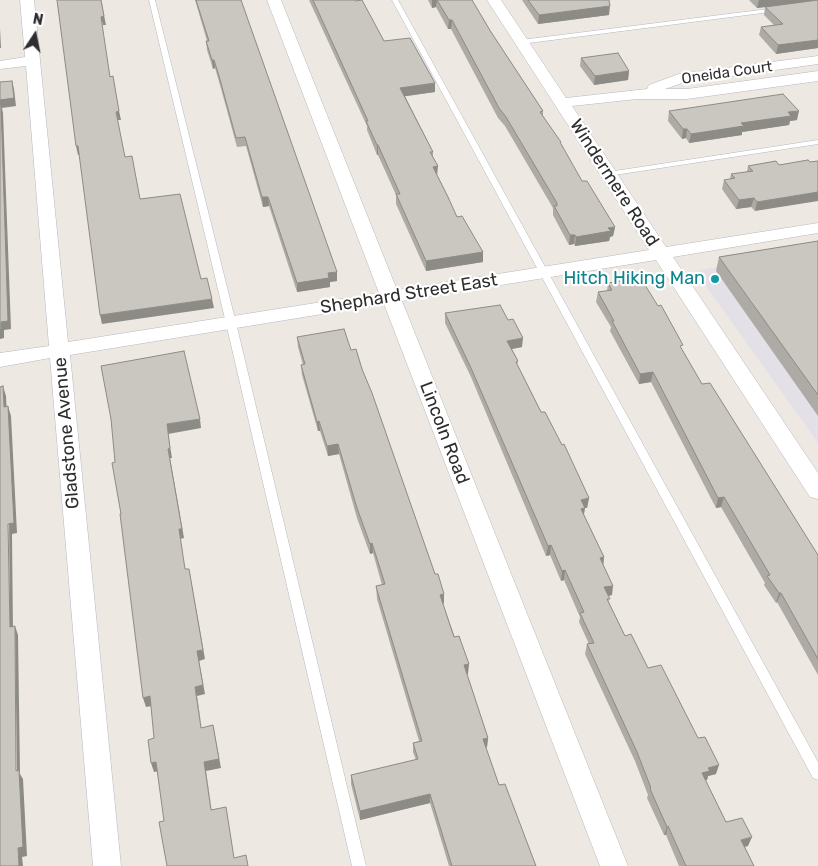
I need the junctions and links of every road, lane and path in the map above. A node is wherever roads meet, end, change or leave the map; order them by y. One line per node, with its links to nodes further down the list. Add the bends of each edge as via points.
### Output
1 (27, 0): 9 (street, Gladstone Avenue)
2 (152, 0): 20 (lane)
3 (274, 0): 19 (street, Lincoln Road)
4 (395, 0): 18 (lane)
5 (494, 0): 7 (street, Windermere Road)
6 (780, 9): 7 (lane)
7 (522, 42): 13 (street, Windermere Road)
8 (818, 60): 12 (street, Oneida Court, via 679,79)
9 (32, 61): 10 (street); 21 (street, Gladstone Avenue)
10 (0, 65)
11 (818, 76): 12 (street, Oneida Court, via 687,94)
12 (637, 94): 13 (street, Oneida Court)
13 (562, 103): 15 (street, Windermere Road)
14 (818, 142): 15 (lane)
15 (608, 174): 17 (street, Windermere Road)
16 (818, 228): 17 (street, Shephard Street East)
17 (661, 254): 18 (street, Shephard Street East); 23 (street, Windermere Road)
18 (543, 272): 19 (street, Shephard Street East); 24 (lane)
19 (391, 297): 20 (street, Shephard Street East); 27 (street, Lincoln Road)
20 (231, 323): 21 (street, Shephard Street East); 26 (lane)
21 (60, 351): 22 (street, Shephard Street East); 25 (street, Gladstone Avenue)
22 (0, 360)
23 (818, 491)
24 (818, 774)
25 (107, 866)
26 (359, 866)
27 (614, 866)

